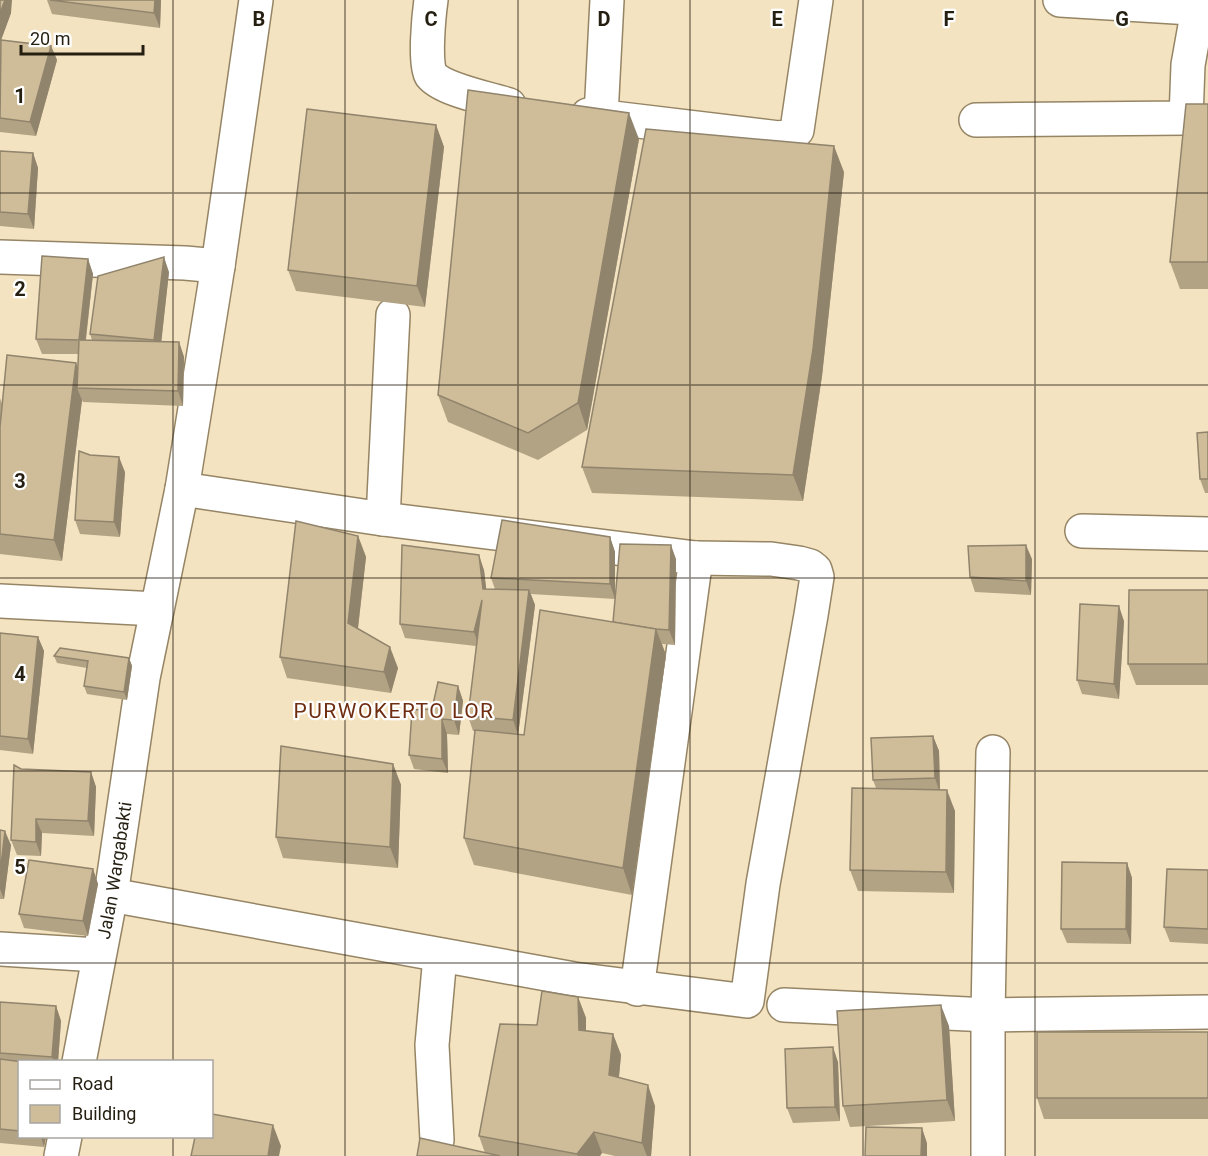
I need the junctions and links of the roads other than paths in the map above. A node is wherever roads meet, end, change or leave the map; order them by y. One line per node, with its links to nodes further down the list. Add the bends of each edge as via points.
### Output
1 (256, 0): 10 (street, Jalan Wargabakti)
2 (431, 0): 7 (street, via 428,64 431,74 445,85 510,105)
3 (607, 0): 7 (street)
4 (816, 0): 7 (street, via 797,130 790,136 779,138)
5 (1060, 0): 6 (street)
6 (1203, 9): 8 (street, via 1188,65 1186,118)
7 (601, 116)
8 (976, 120)
9 (0, 258): 10 (street)
10 (218, 266): 12 (street, Jalan Wargabakti)
11 (393, 315): 13 (street)
12 (182, 489): 13 (street); 18 (street, Jalan Wargabakti)
13 (383, 519): 16 (street)
14 (1082, 531): 15 (street)
15 (1208, 534)
16 (696, 558): 24 (street); 24 (street, via 799,563 810,566 817,577 763,884 747,1001)
17 (0, 601): 18 (street)
18 (157, 609): 20 (street, Jalan Wargabakti)
19 (993, 752): 27 (street)
20 (111, 895): 22 (street, Jalan Wargabakti); 23 (street)
21 (0, 949): 22 (street)
22 (98, 955): 28 (street, Jalan Wargabakti)
23 (440, 956): 24 (street); 30 (street, via 432,1044)
24 (637, 988)
25 (784, 1005): 27 (street)
26 (1208, 1012): 27 (street)
27 (988, 1016): 32 (street)
28 (79, 1060)
29 (65, 1138): 31 (street)
30 (437, 1140)
31 (61, 1156)
32 (988, 1156)

